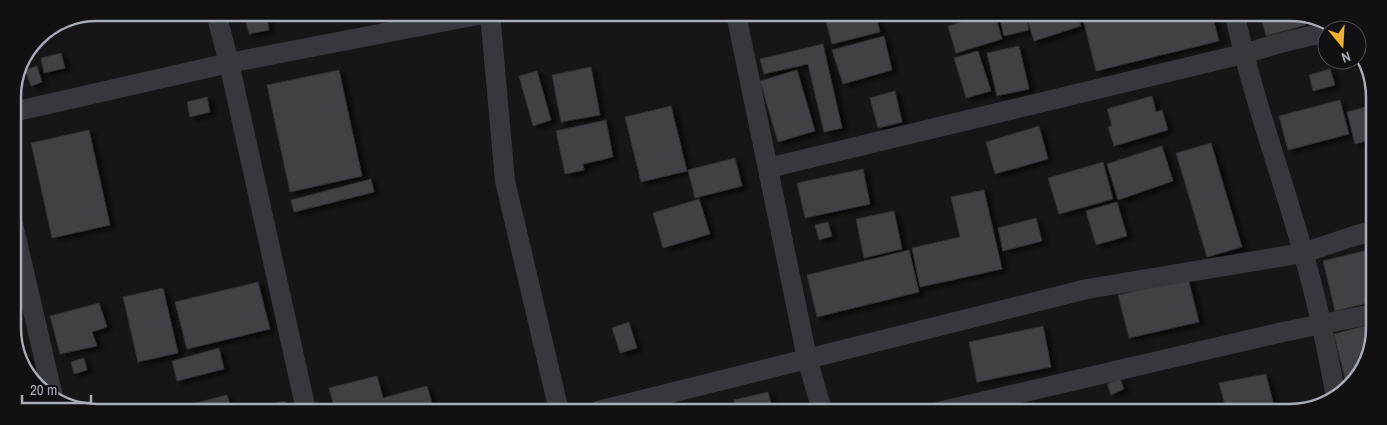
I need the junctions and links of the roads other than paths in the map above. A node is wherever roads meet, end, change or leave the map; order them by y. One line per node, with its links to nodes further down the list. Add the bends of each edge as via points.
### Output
1 (218, 21): 8 (street)
2 (447, 21): 8 (street)
3 (490, 21): 20 (street, via 505,181)
4 (737, 21): 10 (street)
5 (1236, 21): 7 (street)
6 (1317, 34): 7 (street)
7 (1243, 54): 10 (street); 12 (street)
8 (229, 62): 9 (street); 19 (street)
9 (21, 110)
10 (768, 168): 16 (street)
11 (1366, 233): 12 (street)
12 (1303, 253): 15 (street); 16 (street, via 1087,289)
13 (21, 255): 17 (street)
14 (1366, 315): 15 (street)
15 (1322, 325): 18 (street); 23 (street)
16 (807, 358): 21 (street); 22 (street)
17 (51, 388)
18 (1334, 389)
19 (305, 404)
20 (557, 404)
21 (626, 404)
22 (820, 404)
23 (972, 404)

